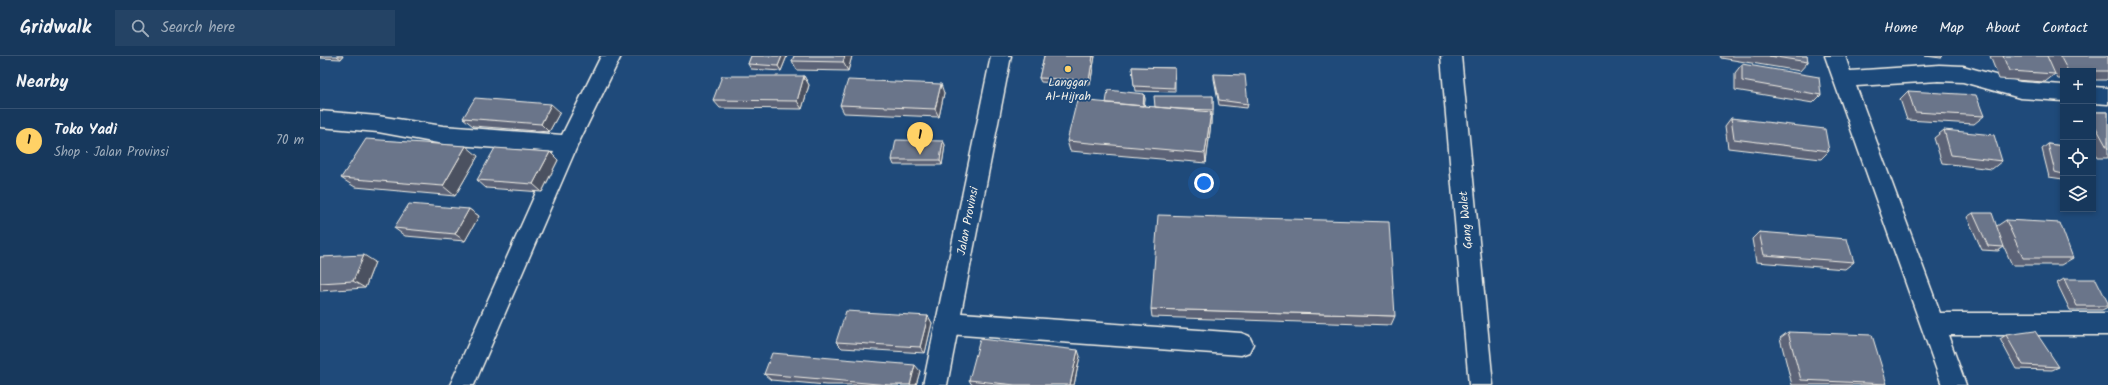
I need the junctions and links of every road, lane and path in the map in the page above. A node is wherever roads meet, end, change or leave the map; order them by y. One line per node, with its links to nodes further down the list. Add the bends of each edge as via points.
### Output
1 (611, 56): 10 (street)
2 (1001, 56): 11 (street, Jalan Provinsi)
3 (1451, 56): 17 (street, Gang Walet)
4 (1835, 56): 5 (street)
5 (1843, 79): 6 (street, via 1963,74 2020,90); 12 (street)
6 (2060, 93)
7 (2096, 96): 8 (street)
8 (2108, 96)
9 (320, 119): 10 (street, via 378,124 437,134)
10 (568, 144): 15 (street)
11 (948, 323): 14 (street); 16 (street, Jalan Provinsi)
12 (1932, 324): 13 (street); 18 (street)
13 (2108, 324)
14 (1241, 344)
15 (462, 385)
16 (935, 385)
17 (1481, 385)
18 (1954, 385)

